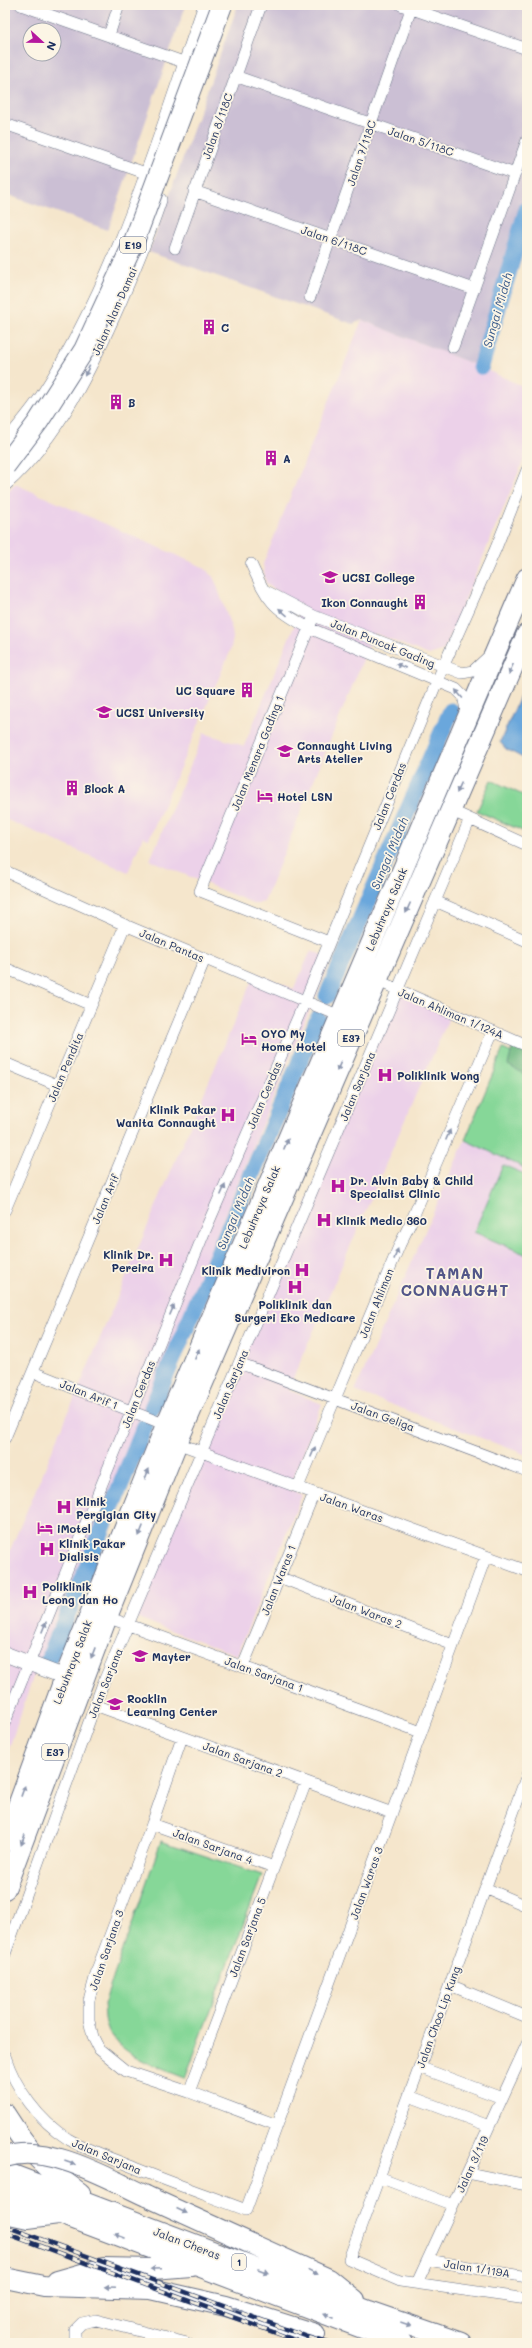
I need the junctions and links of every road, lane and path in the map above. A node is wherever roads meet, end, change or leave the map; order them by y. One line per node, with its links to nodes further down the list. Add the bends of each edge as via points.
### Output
1 (21, 5): 9 (street)
2 (119, 5): 9 (street)
3 (206, 5): 11 (main road, Jalan Alam Damai)
4 (216, 5): 27 (highway, E19, bridge, via 130,242 81,349 36,421)
5 (222, 5): 28 (highway, E19, bridge, via 133,244 84,350 38,422)
6 (226, 5): 19 (main road, Jalan Alam Damai)
7 (261, 5): 12 (street, Jalan 8/118C)
8 (406, 7): 10 (street); 13 (street, Jalan 7/118C)
9 (109, 35): 11 (street)
10 (527, 49)
11 (186, 63): 17 (main road, Jalan Alam Damai)
12 (235, 76): 13 (street, Jalan 5/118C); 20 (street, Jalan 8/118C)
13 (371, 123): 18 (street, Jalan 5/118C); 21 (street, Jalan 7/118C)
14 (5, 124): 17 (street)
15 (527, 142): 16 (street)
16 (525, 154): 18 (street)
17 (148, 173): 19 (street); 26 (main road, Jalan Alam Damai, via 124,240 79,335 41,399)
18 (515, 174): 23 (street)
19 (166, 180): 30 (main road, Jalan Alam Damai, one-way to 30, via 148,233 83,378 48,432)
20 (194, 191): 21 (street, Jalan 6/118C); 22 (street, Jalan 8/118C)
21 (330, 239): 23 (street, Jalan 6/118C); 24 (street, Jalan 7/118C)
22 (175, 248)
23 (474, 289): 25 (street)
24 (310, 297)
25 (453, 347)
26 (5, 446)
27 (5, 460)
28 (5, 466)
29 (527, 470): 38 (street, Jalan Cerdas, via 496,548)
30 (5, 483)
31 (251, 564): 33 (street, Jalan Puncak Gading)
32 (527, 578): 37 (highway, Lebuhraya Salak / E37)
33 (262, 589): 34 (street, Jalan Puncak Gading); 35 (street, Jalan Puncak Gading, one-way to 33, via 287,616 272,603)
34 (314, 616): 35 (street, Jalan Menara Gading 1); 38 (street, Jalan Puncak Gading)
35 (309, 628): 39 (street, Jalan Puncak Gading, one-way to 35); 48 (street, Jalan Menara Gading 1, via 200,891)
36 (527, 634): 41 (highway, Lebuhraya Salak / E37, one-way to 41)
37 (499, 644): 38 (street, Jalan Puncak Gading, via 473,671 462,673); 40 (highway, Lebuhraya Salak / E37)
38 (442, 667): 39 (street, Jalan Cerdas)
39 (437, 681): 40 (street, Jalan Puncak Gading, one-way to 39, via 463,696 456,689); 48 (street, Jalan Cerdas)
40 (467, 718): 55 (highway, Lebuhraya Salak / E37)
41 (450, 810): 42 (street); 51 (highway, Lebuhraya Salak / E37, one-way to 51)
42 (470, 819): 43 (street); 45 (street, Jalan Sarjana)
43 (527, 845)
44 (5, 871): 46 (street, Jalan Pantas)
45 (435, 901): 47 (street); 52 (street, Jalan Sarjana)
46 (125, 925): 49 (street, Jalan Pantas); 54 (street, Jalan Pendita)
47 (527, 941)
48 (329, 942): 53 (street, Jalan Cerdas)
49 (205, 959): 53 (street, Jalan Pantas); 62 (street, Jalan Arif)
50 (5, 968): 54 (street)
51 (376, 980): 52 (street, Jalan Ahliman 1/124A); 67 (highway, Lebuhraya Salak / E37, one-way to 67)
52 (398, 990): 56 (street, Jalan Ahliman 1/124A); 61 (street, Jalan Sarjana)
53 (305, 1001): 55 (street, Jalan Pantas); 64 (street, Jalan Cerdas, one-way to 53, via 204,1233)
54 (91, 1006): 59 (street, Jalan Pendita)
55 (340, 1016): 65 (highway, Lebuhraya Salak / E37, one-way to 55)
56 (493, 1031): 57 (street, Jalan Ahliman 1/124A); 63 (street, Jalan Ahliman, one-way to 56)
57 (527, 1046)
58 (5, 1062): 59 (street)
59 (57, 1085): 60 (street, Jalan Pendita)
60 (5, 1210)
61 (239, 1363): 63 (street, Jalan Geliga); 68 (street, Jalan Sarjana)
62 (33, 1372): 64 (street, Jalan Arif 1); 66 (street, Jalan Arif)
63 (336, 1399): 69 (street, Jalan Geliga); 70 (street, Jalan Ahliman, one-way to 63)
64 (131, 1411): 65 (street, Jalan Arif 1); 79 (street, Jalan Cerdas, one-way to 64)
65 (166, 1426): 81 (highway, Lebuhraya Salak / E37, one-way to 65)
66 (5, 1438)
67 (177, 1443): 68 (street, Jalan Waras); 75 (highway, Lebuhraya Salak / E37, one-way to 75)
68 (202, 1452): 70 (street, Jalan Waras); 76 (street, Jalan Sarjana)
69 (527, 1470)
70 (298, 1488): 71 (street, Jalan Waras)
71 (314, 1493): 72 (street, Jalan Waras); 74 (street, Jalan Waras 1)
72 (486, 1556): 73 (street, Jalan Waras); 77 (street, Jalan Waras 3)
73 (526, 1570)
74 (279, 1577): 77 (street, Jalan Waras 2); 80 (street, Jalan Waras 1)
75 (107, 1617): 76 (street, Jalan Sarjana 1); 94 (highway, Lebuhraya Salak / E37, one-way to 94)
76 (129, 1625): 80 (street, Jalan Sarjana 1); 82 (street, Jalan Sarjana)
77 (453, 1645): 84 (street, Jalan Waras 3)
78 (5, 1654): 79 (main road)
79 (28, 1663): 81 (main road); 83 (street, Jalan Cerdas)
80 (243, 1666): 84 (street, Jalan Sarjana 1)
81 (66, 1677): 91 (highway, Lebuhraya Salak / E37, one-way to 81)
82 (95, 1705): 85 (street, Jalan Sarjana 2); 96 (street, Jalan Sarjana)
83 (5, 1722)
84 (421, 1732): 89 (street, Jalan Waras 3)
85 (182, 1737): 87 (street, Jalan Sarjana 2); 90 (street, Jalan Sarjana 3)
86 (527, 1775): 88 (street, Jalan Choo Lip Kung)
87 (306, 1782): 89 (street, Jalan Sarjana 2); 92 (street, Jalan Sarjana 5)
88 (522, 1803): 93 (street, Jalan Choo Lip Kung)
89 (392, 1813): 106 (street, Jalan Waras 3)
90 (152, 1824): 92 (street, Jalan Sarjana 4); 102 (street, Jalan Sarjana 3, via 98,1967 89,2000 89,2020 99,2049 117,2065 140,2077)
91 (5, 1841)
92 (274, 1867): 102 (street, Jalan Sarjana 5)
93 (485, 1888): 95 (street); 97 (street, Jalan Choo Lip Kung)
94 (5, 1889)
95 (527, 1906)
96 (5, 1954)
97 (450, 1986): 98 (street); 101 (street, Jalan Choo Lip Kung)
98 (527, 2016)
99 (527, 2044): 104 (street, Jalan 3/119)
100 (5, 2056): 115 (street, Jalan Sarjana, via 10,2071 23,2093 45,2120 67,2138 173,2184)
101 (419, 2067): 103 (street, Jalan Choo Lip Kung); 104 (street)
102 (189, 2092): 106 (street, Jalan Sarjana 3)
103 (409, 2096): 107 (street); 111 (street, Jalan Choo Lip Kung)
104 (502, 2098): 107 (street, Jalan 3/119)
105 (5, 2114): 117 (highway, via 36,2159 55,2176)
106 (277, 2125): 115 (street, Jalan Waras 3)
107 (489, 2126): 110 (street, Jalan 3/119)
108 (5, 2157): 127 (highway, one-way to 127, bridge, via 28,2153 80,2166 329,2280)
109 (5, 2172): 117 (highway, Jalan Cheras / 1)
110 (468, 2173): 112 (street); 114 (street, Jalan 3/119)
111 (379, 2177): 114 (street); 123 (street, Jalan Choo Lip Kung, via 349,2259 400,2281)
112 (527, 2185)
113 (5, 2193): 118 (highway, Jalan Cheras / 1)
114 (453, 2205): 119 (street, Jalan 3/119)
115 (246, 2210)
116 (5, 2213): 118 (highway, via 28,2218)
117 (109, 2213): 127 (highway, Jalan Cheras / 1, one-way to 127)
118 (62, 2214): 120 (highway, Jalan Cheras / 1, one-way to 118)
119 (428, 2260): 121 (street, Jalan 1/119A); 123 (street, Jalan 3/119)
120 (195, 2266): 124 (highway, one-way to 124, via 153,2269 103,2268); 126 (highway, Jalan Cheras / 1)
121 (527, 2276)
122 (5, 2278): 124 (highway)
123 (417, 2284): 125 (street)
124 (34, 2285): 128 (highway, one-way to 124, via 226,2306 151,2289)
125 (527, 2299)
126 (299, 2304): 128 (highway); 129 (highway); 132 (highway, Jalan Cheras / 1, one-way to 126)
127 (369, 2311): 133 (highway, Jalan Cheras / 1, one-way to 133)
128 (271, 2320): 129 (highway)
129 (318, 2341)
130 (75, 2343): 131 (street, via 75,2330 82,2323 96,2320)
131 (187, 2343)
132 (402, 2343)
133 (461, 2343)

